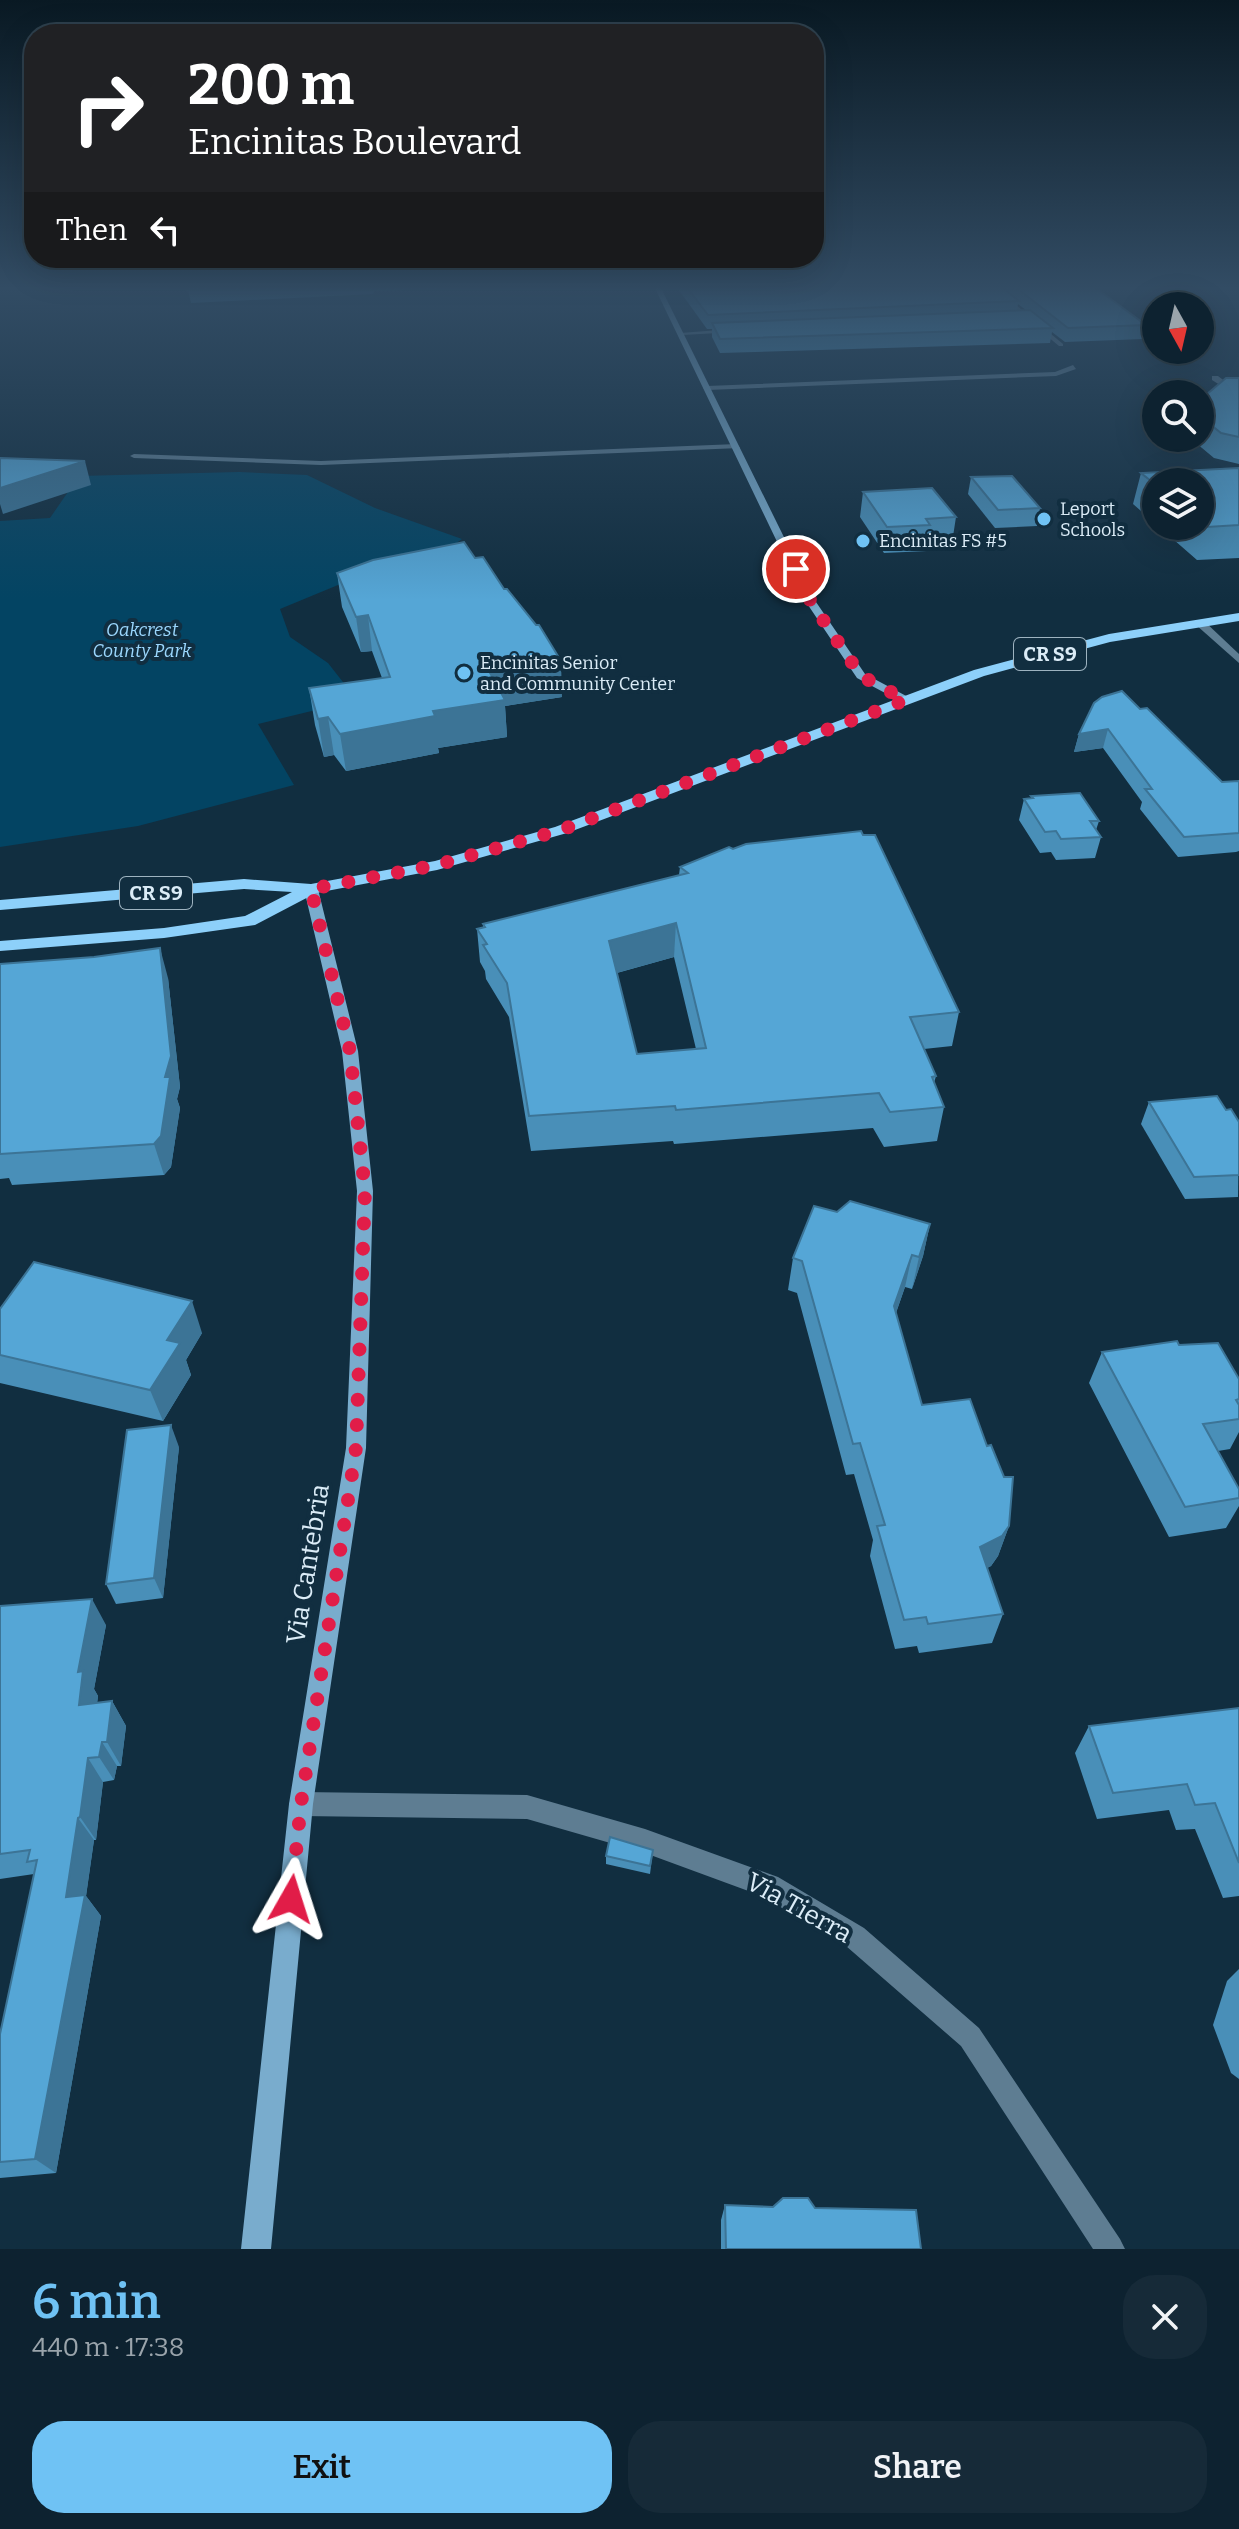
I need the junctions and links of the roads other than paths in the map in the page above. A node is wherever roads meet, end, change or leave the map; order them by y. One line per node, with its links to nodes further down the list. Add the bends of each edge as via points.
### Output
1 (709, 391): 2 (street)
2 (737, 446): 3 (street, via 321,463); 7 (street, via 811,602 861,676)
3 (134, 456)
4 (1239, 617): 5 (main road, CR S9)
5 (1199, 622): 6 (street); 7 (main road, CR S9, via 1109,638 979,673)
6 (1239, 660)
7 (906, 700): 8 (main road, CR S9, via 561,830 437,865)
8 (311, 889): 9 (main road, CR S9, via 244,884); 10 (main road, CR S9, via 249,921); 11 (street, Via Cantebria, via 350,1051 365,1191 356,1448)
9 (0, 905)
10 (0, 946)
11 (301, 1804): 12 (street, Via Cantebria); 13 (street, Via Tierra, via 527,1807 645,1841 769,1886 855,1937 970,2037)
12 (256, 2249)
13 (1110, 2249)

